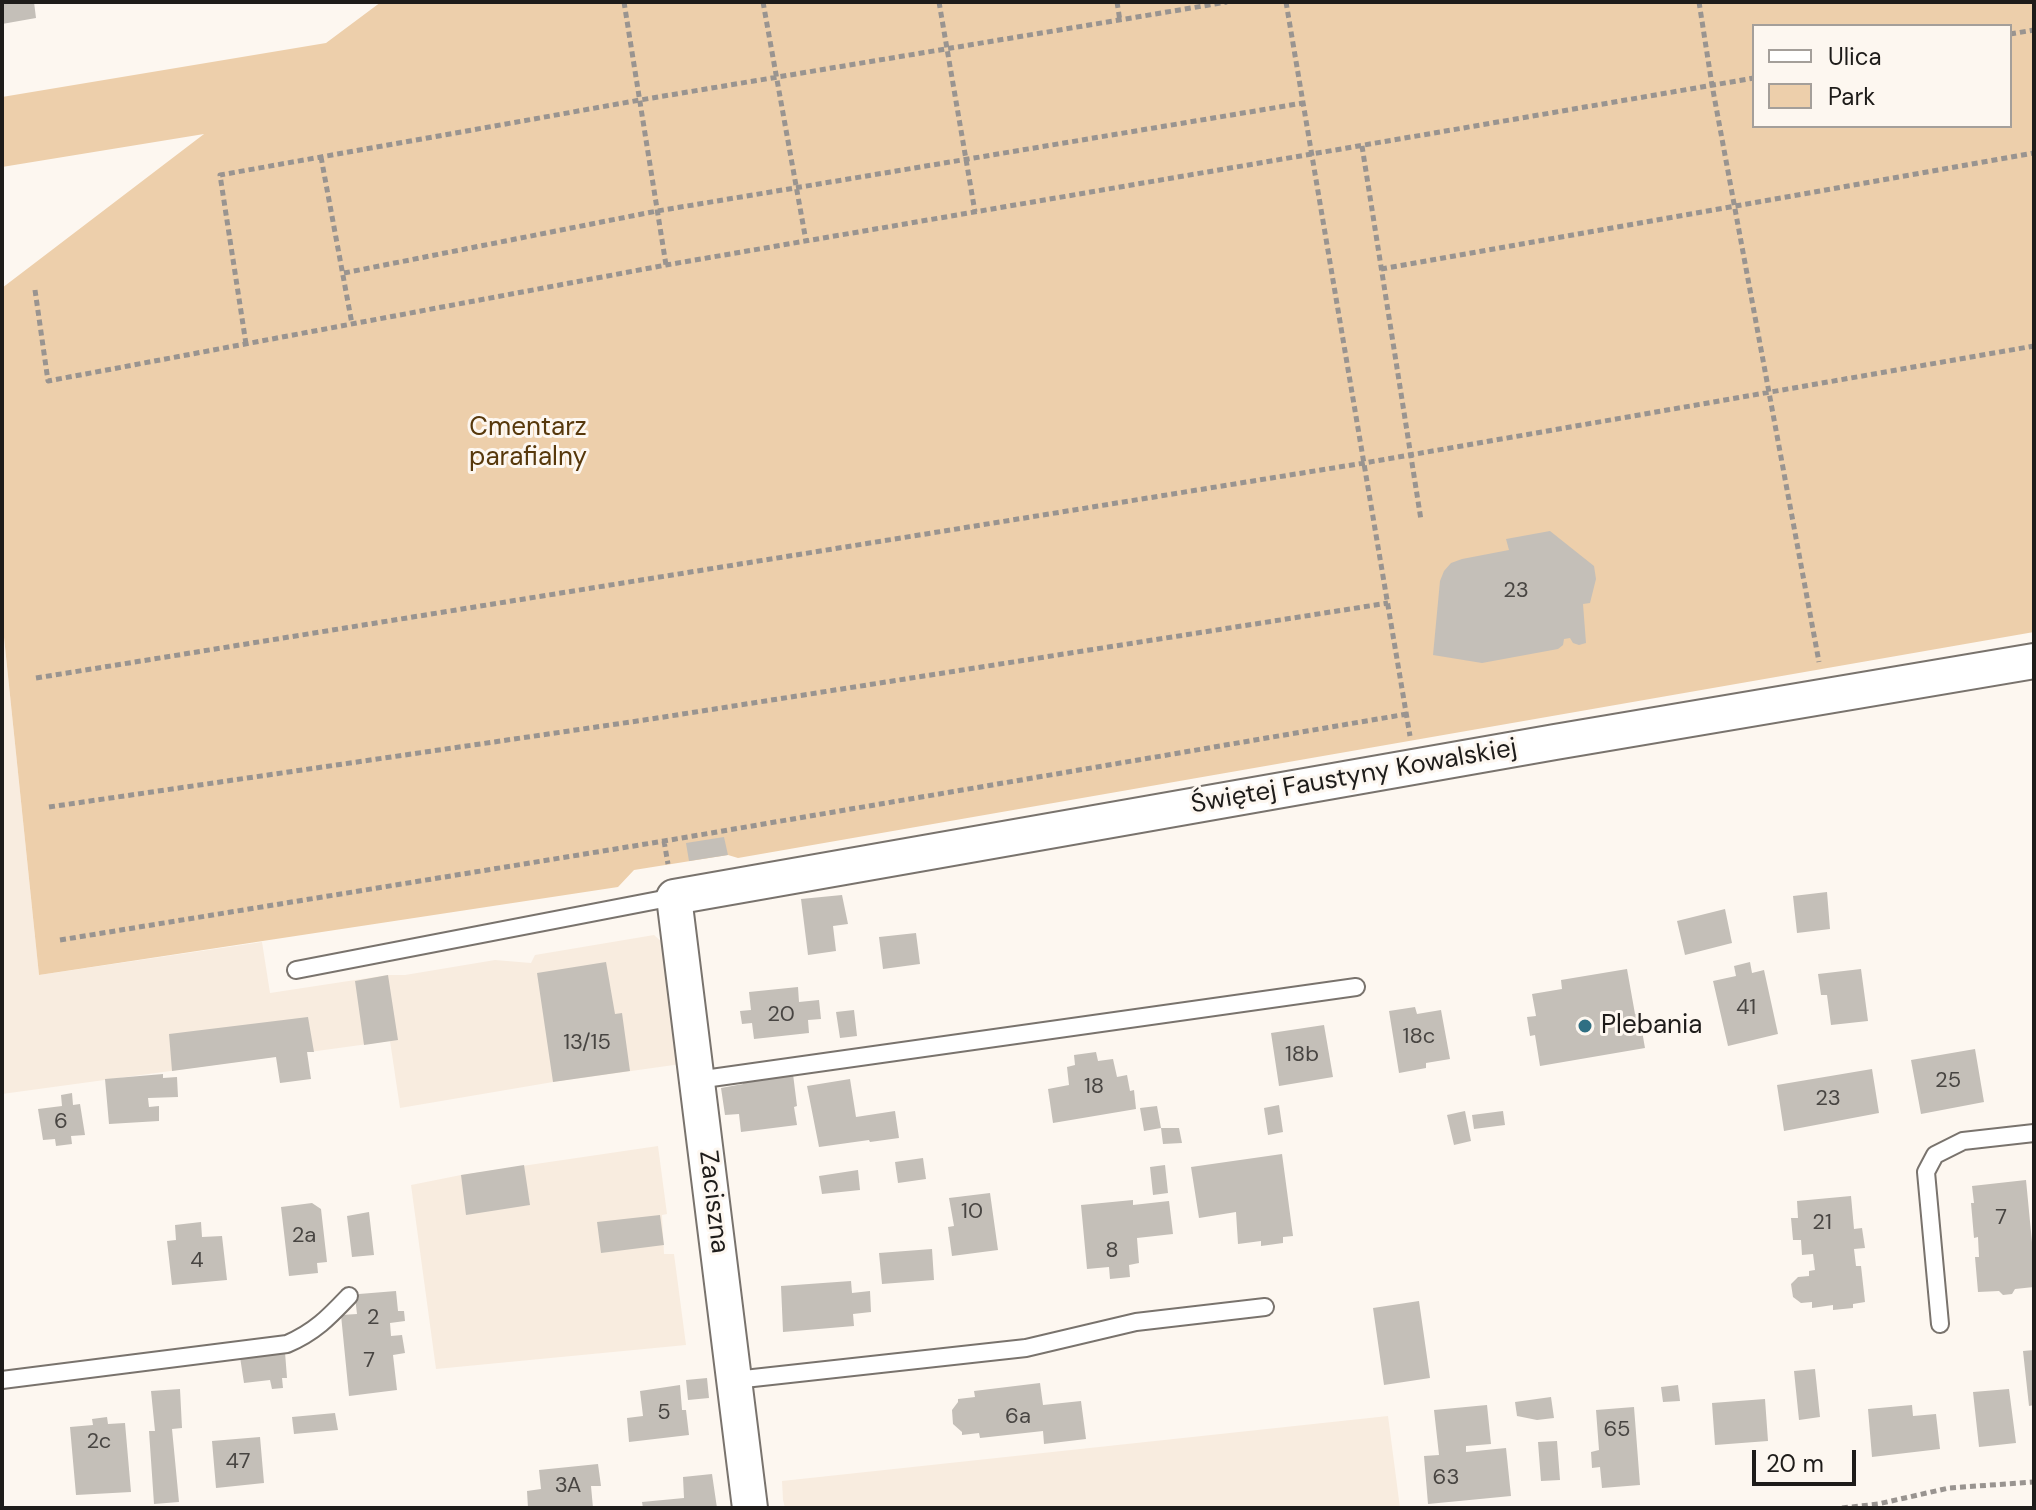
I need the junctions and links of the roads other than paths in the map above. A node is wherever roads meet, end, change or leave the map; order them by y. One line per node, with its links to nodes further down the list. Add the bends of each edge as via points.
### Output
1 (2034, 661): 2 (street, Świętej Faustyny Kowalskiej)
2 (674, 897): 3 (lane); 5 (street, Zaciszna)
3 (296, 970)
4 (1356, 987): 5 (lane)
5 (697, 1080): 11 (street, Zaciszna)
6 (2034, 1133): 9 (lane, via 1963,1141 1935,1155 1926,1172)
7 (349, 1296): 10 (lane, via 323,1323 287,1344)
8 (1265, 1307): 11 (lane, via 1136,1322 1026,1348)
9 (1940, 1324)
10 (2, 1380)
11 (735, 1380): 12 (street, Zaciszna)
12 (750, 1508)

